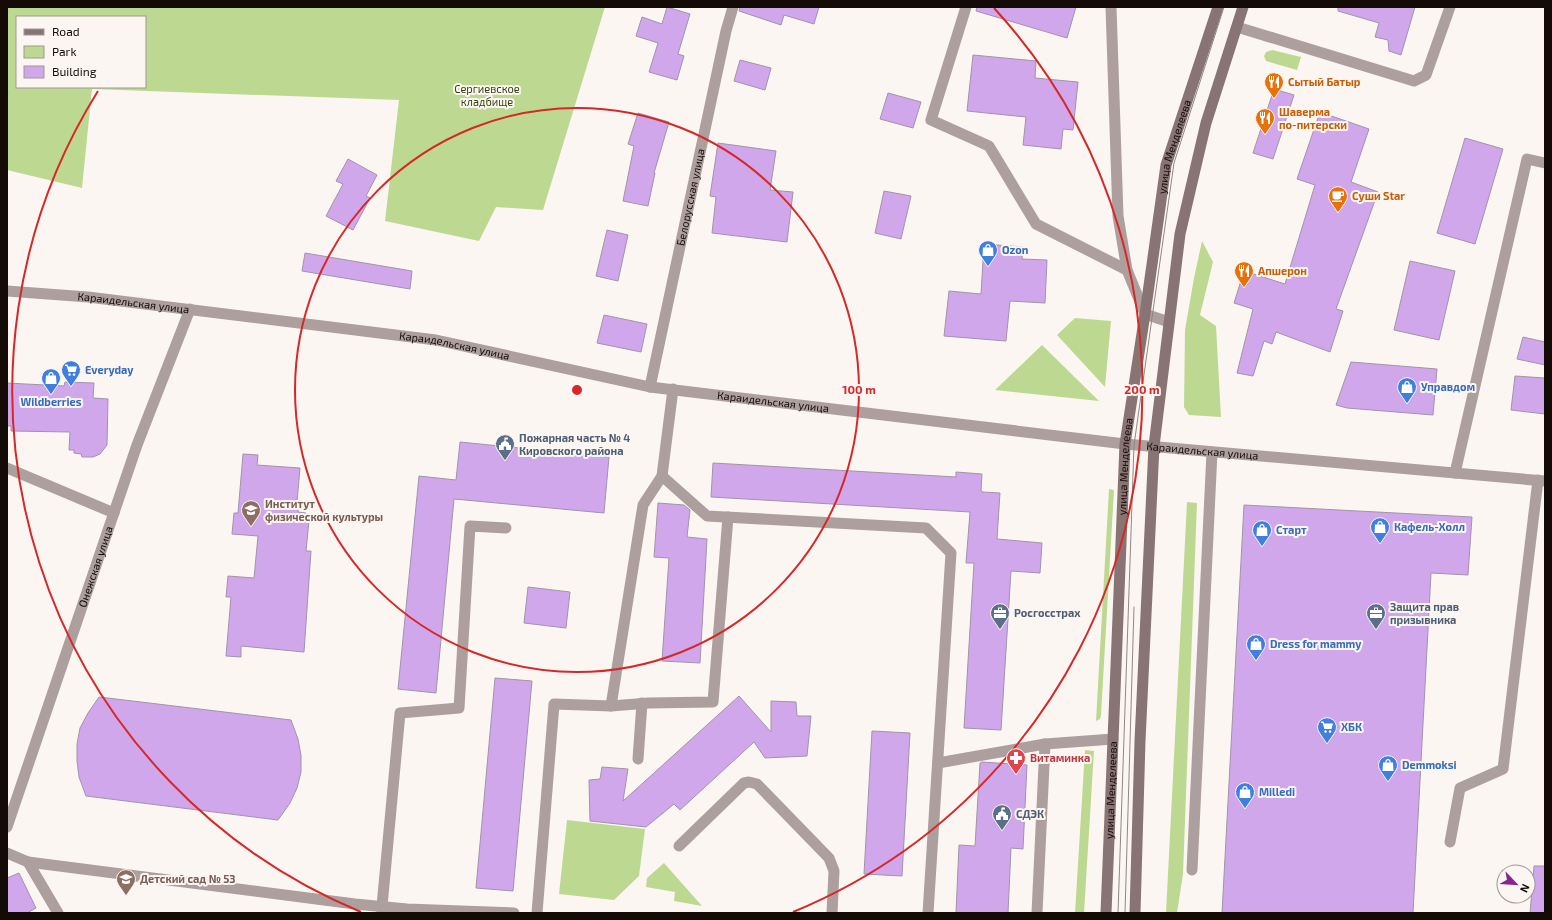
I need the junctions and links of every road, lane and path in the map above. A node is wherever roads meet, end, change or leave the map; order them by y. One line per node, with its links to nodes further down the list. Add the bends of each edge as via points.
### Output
1 (733, 7): 14 (street, Белорусская улица)
2 (966, 7): 9 (street, via 931,120 989,146 1036,224)
3 (1111, 7): 9 (street, via 1118,216)
4 (1218, 7): 12 (main road, улица Менделеева, via 1166,165)
5 (1243, 7): 7 (main road)
6 (1450, 7): 7 (street, via 1426,75 1414,81)
7 (1237, 27): 13 (main road, via 1206,123 1180,234)
8 (1545, 163): 20 (street, via 1527,159)
9 (1127, 270): 12 (street)
10 (7, 291): 11 (street, Караидельская улица, via 88,297)
11 (190, 310): 14 (street, Караидельская улица, via 436,340); 23 (street, Онежская улица, via 137,445)
12 (1145, 314): 13 (street); 16 (main road, улица Менделеева)
13 (1169, 322): 17 (main road)
14 (650, 387): 15 (street, Караидельская улица)
15 (673, 389): 16 (street, Караидельская улица); 21 (street)
16 (1125, 444): 17 (street, Караидельская улица); 28 (main road, улица Менделеева)
17 (1154, 446): 18 (street, Караидельская улица); 46 (main road)
18 (1212, 452): 20 (street, Караидельская улица); 37 (street)
19 (7, 468): 23 (street)
20 (1455, 473): 22 (street, Караидельская улица)
21 (662, 476): 24 (street, via 707,516); 27 (street, via 643,505)
22 (1541, 480): 33 (street, via 1503,768 1460,788)
23 (114, 513): 32 (street, Онежская улица)
24 (728, 517): 26 (street, via 713,702); 31 (street, via 926,528 951,553)
25 (506, 528): 38 (street, via 470,526 459,708 400,713)
26 (642, 703): 27 (street); 30 (street)
27 (611, 706): 41 (street, via 554,704)
28 (1113, 740): 29 (street); 45 (main road, улица Менделеева)
29 (1045, 744): 31 (street); 44 (street)
30 (638, 759)
31 (938, 763): 43 (street)
32 (7, 827)
33 (1450, 842)
34 (679, 846): 42 (street, via 744,783 757,784 828,858 834,871)
35 (7, 853): 36 (street)
36 (28, 862): 38 (street); 39 (street)
37 (1192, 870)
38 (382, 910): 40 (street)
39 (58, 913)
40 (514, 913)
41 (536, 913)
42 (832, 913)
43 (928, 913)
44 (1037, 913)
45 (1106, 913)
46 (1135, 913)

